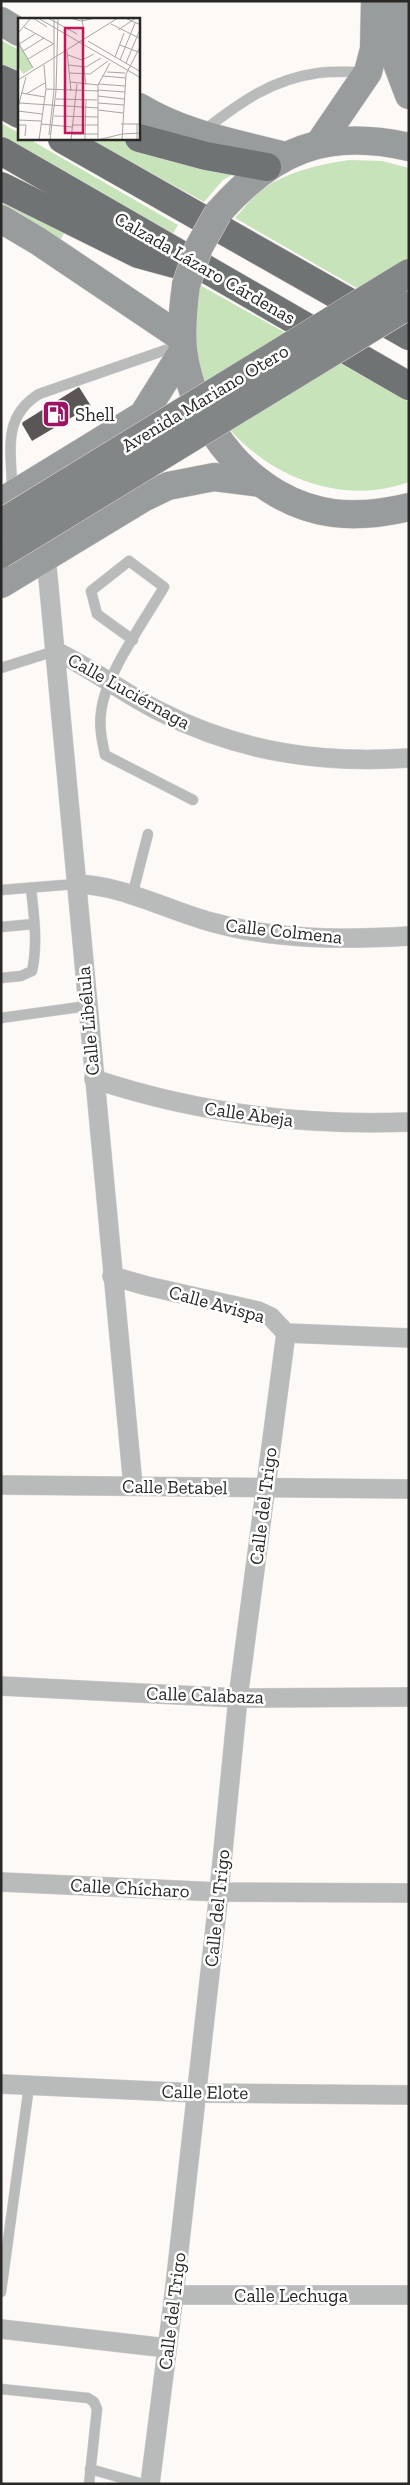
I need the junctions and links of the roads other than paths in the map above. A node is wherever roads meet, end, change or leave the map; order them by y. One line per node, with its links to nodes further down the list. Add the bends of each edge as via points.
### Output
1 (375, 1): 6 (main road, via 374,49)
2 (400, 1): 5 (main road)
3 (1, 20): 4 (main road)
4 (18, 31)
5 (403, 46): 9 (main road, via 398,66)
6 (368, 72): 13 (lane, via 319,73 275,83 240,102); 16 (main road)
7 (1, 79): 8 (highway)
8 (18, 87)
9 (409, 95)
10 (1, 104): 12 (highway)
11 (140, 108): 13 (main road, via 158,119)
12 (18, 113)
13 (200, 134): 19 (main road)
14 (140, 138): 19 (highway, via 206,156)
15 (64, 140): 25 (highway)
16 (319, 144): 17 (main road, via 381,140); 19 (main road)
17 (409, 147)
18 (1, 151): 23 (highway, Calzada Lázaro Cárdenas)
19 (276, 161): 26 (main road, bridge, via 241,188 218,213 199,247 186,285)
20 (1, 186): 23 (highway, via 138,254)
21 (1, 219): 26 (main road, via 38,241)
22 (409, 273): 32 (main road, Avenida Mariano Otero, bridge)
23 (223, 278): 27 (highway, Calzada Lázaro Cárdenas)
24 (409, 305): 34 (main road, Avenida Mariano Otero, bridge)
25 (409, 336)
26 (183, 344): 28 (main road, Avenida Mariano Otero); 29 (main road, via 192,390 209,426 232,458); 30 (lane, via 39,394 24,403 15,417)
27 (409, 386)
28 (143, 415): 30 (main road, Avenida Mariano Otero); 33 (main road, via 143,438 137,443)
29 (261, 483): 31 (main road, via 295,502 332,513 370,514); 35 (main road, via 214,477 168,486)
30 (7, 498)
31 (409, 507)
32 (1, 523)
33 (1, 530)
34 (1, 554)
35 (46, 556): 36 (main road); 38 (street, Calle Libélula)
36 (1, 584)
37 (133, 640): 37 (lane, via 164,587 129,561 92,591 97,614); 40 (lane)
38 (55, 651): 39 (lane); 40 (street, Calle Luciérnaga, via 80,662); 44 (street, Calle Libélula)
39 (1, 668)
40 (109, 681): 41 (street, Calle Luciérnaga, via 160,712 257,748 312,758); 42 (lane, via 100,712 105,755)
41 (409, 758)
42 (193, 800)
43 (148, 834): 47 (lane)
44 (76, 884): 45 (lane); 47 (street, Calle Colmena, via 114,888); 52 (street, Calle Libélula)
45 (31, 888): 46 (lane); 48 (lane)
46 (1, 890)
47 (132, 896): 50 (street, Calle Colmena, via 197,919 257,932 348,938)
48 (34, 924): 49 (lane); 51 (lane, via 35,960 32,971)
49 (1, 927)
50 (409, 936)
51 (1, 978)
52 (87, 1006): 53 (lane); 54 (street, Calle Libélula)
53 (1, 1018)
54 (94, 1079): 55 (street, Calle Abeja, via 168,1100 263,1117 318,1122); 56 (street, Calle Libélula)
55 (409, 1122)
56 (112, 1276): 57 (street, Calle Avispa, via 258,1311 271,1317); 60 (street, Calle Libélula)
57 (286, 1333): 58 (street, Calle Avispa); 61 (street, Calle del Trigo)
58 (409, 1338)
59 (1, 1485): 60 (street, Calle Betabel)
60 (133, 1486): 61 (street, Calle Betabel)
61 (265, 1488): 62 (street, Calle Betabel); 65 (street, Calle del Trigo)
62 (409, 1489)
63 (1, 1686): 65 (street, Calle Calabaza)
64 (409, 1697): 65 (street, Calle Calabaza)
65 (238, 1698): 67 (street, Calle del Trigo)
66 (1, 1882): 67 (street, Calle Chícharo)
67 (219, 1892): 68 (street, Calle Chícharo); 71 (street, Calle del Trigo)
68 (409, 1893)
69 (1, 2084): 70 (street, Calle Elote)
70 (29, 2086): 71 (street, Calle Elote); 73 (lane)
71 (197, 2093): 72 (street, Calle Elote); 74 (street, Calle del Trigo)
72 (409, 2095)
73 (1, 2292)
74 (174, 2295): 75 (street, Calle Lechuga); 77 (street, Calle del Trigo)
75 (409, 2295)
76 (1, 2330): 77 (street)
77 (167, 2348): 82 (street, Calle del Trigo)
78 (1, 2390): 79 (lane, via 88,2398 94,2402 97,2409)
79 (90, 2469): 80 (lane); 81 (lane)
80 (89, 2484)
81 (143, 2484)
82 (150, 2484)

